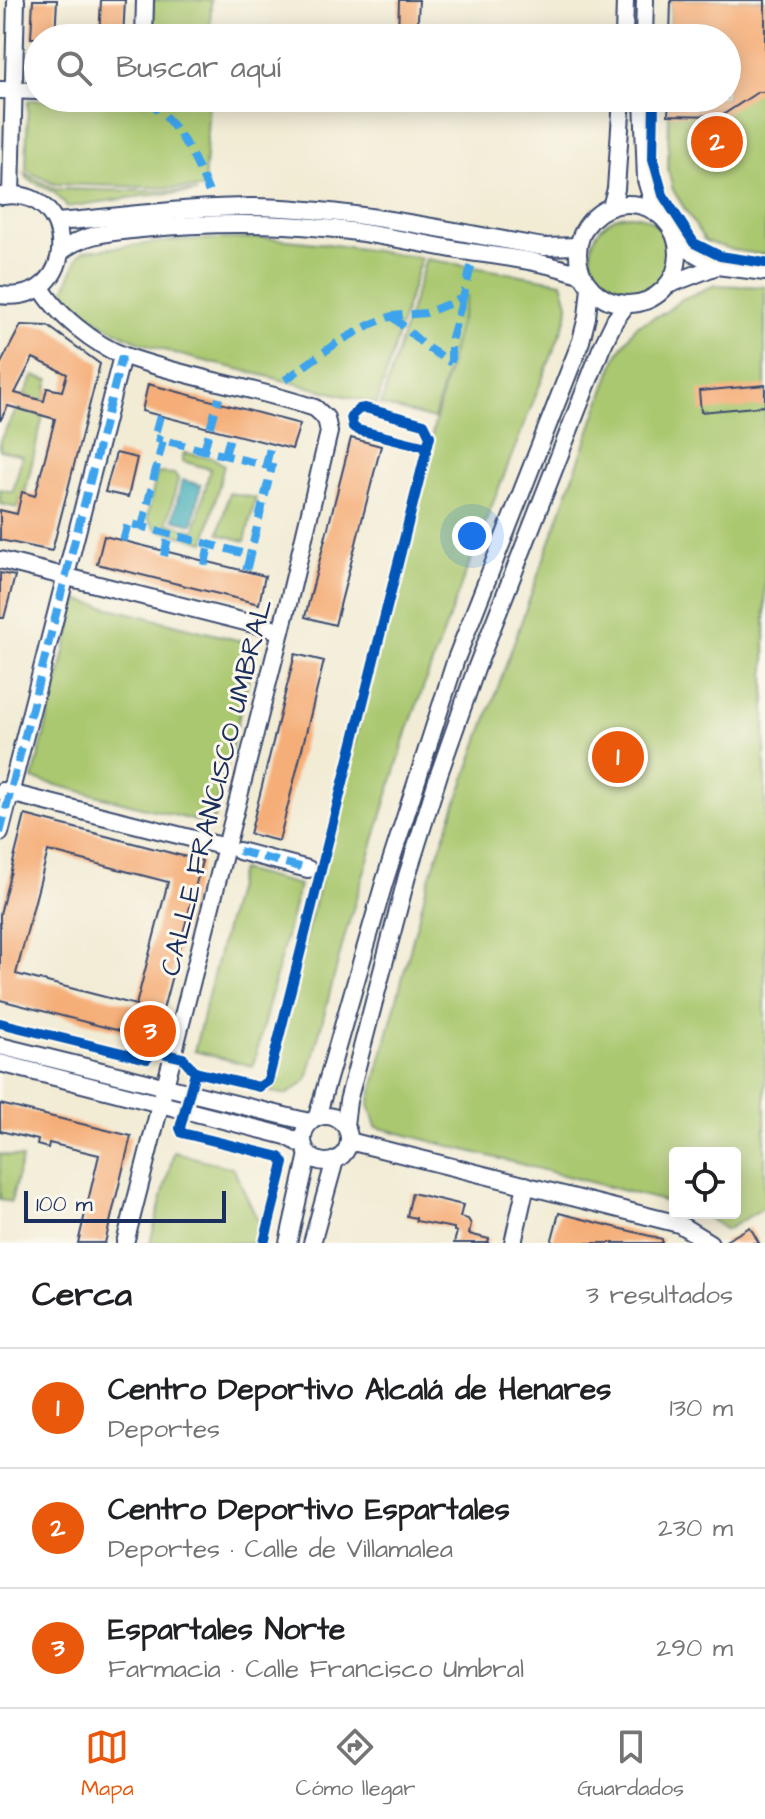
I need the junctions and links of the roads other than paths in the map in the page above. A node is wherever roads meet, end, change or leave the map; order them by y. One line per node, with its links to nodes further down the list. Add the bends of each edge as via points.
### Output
1 (16, 0): 8 (street)
2 (145, 0): 5 (street)
3 (625, 0): 6 (street)
4 (645, 0): 7 (street)
5 (144, 24)
6 (624, 24)
7 (644, 24)
8 (7, 90): 11 (street)
9 (621, 112): 13 (street)
10 (644, 112): 14 (street, via 646,180)
11 (6, 172): 12 (street)
12 (5, 195): 15 (street, via 40,204)
13 (611, 207): 14 (street, via 629,204); 17 (street, via 588,223)
14 (656, 213): 16 (street)
15 (56, 222): 17 (street, via 255,207 328,211 544,247); 18 (street)
16 (677, 243): 19 (street); 22 (street, via 677,265)
17 (578, 246): 21 (street)
18 (61, 252): 21 (street, via 94,235 256,223 399,239 541,264); 23 (street)
19 (717, 266): 20 (street); 22 (street)
20 (765, 272)
21 (586, 281): 25 (street, via 611,302); 37 (street, via 581,341 456,659)
22 (668, 285): 25 (street, via 642,303)
23 (41, 287): 24 (street, via 24,295); 26 (street, via 61,314)
24 (0, 295)
25 (626, 305): 38 (street, via 601,349 460,714 407,876 348,1101)
26 (122, 356): 28 (street); 29 (street, CALLE FRANCISCO UMBRAL, via 300,403 326,418 329,432)
27 (0, 560): 28 (street)
28 (65, 576): 29 (street); 30 (street)
29 (281, 631): 32 (street, CALLE FRANCISCO UMBRAL)
30 (5, 792): 31 (street); 32 (street)
31 (0, 833)
32 (233, 849): 33 (street); 36 (street, CALLE FRANCISCO UMBRAL)
33 (308, 869)
34 (0, 1046): 36 (street)
35 (0, 1063): 36 (street)
36 (163, 1096): 37 (street); 39 (street, via 286,1136); 42 (street, CALLE FRANCISCO UMBRAL)
37 (313, 1119): 38 (street, via 332,1116); 39 (street, via 302,1136)
38 (347, 1133): 40 (street, via 347,1149); 41 (street)
39 (305, 1150): 40 (street, via 320,1162); 43 (street)
40 (335, 1160): 44 (street)
41 (526, 1185): 45 (street); 46 (street, via 679,1224)
42 (125, 1243)
43 (288, 1243)
44 (312, 1243)
45 (513, 1243)
46 (710, 1243)

